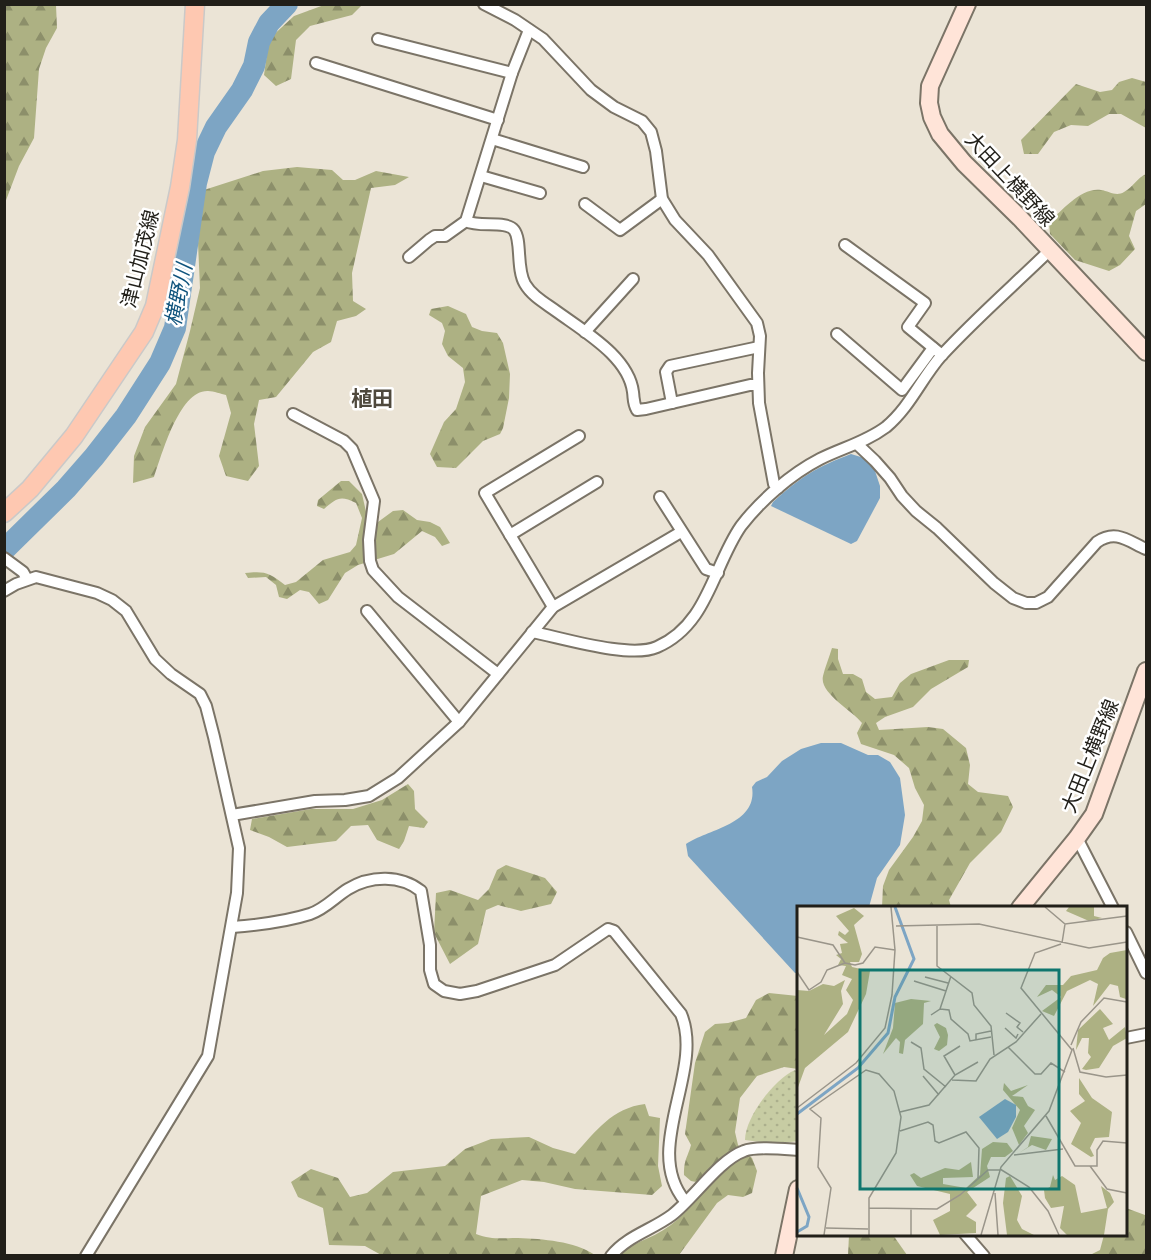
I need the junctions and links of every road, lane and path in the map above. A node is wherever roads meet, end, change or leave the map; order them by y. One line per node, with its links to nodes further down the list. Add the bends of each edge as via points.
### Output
1 (195, 4): 33 (main road, 津山加茂線, via 187,140 155,306 144,332 74,436 30,489)
2 (484, 4): 4 (street)
3 (967, 4): 17 (main road, 大田上横野線, via 930,86 932,117 940,134 964,163)
4 (529, 30): 7 (street); 13 (street, via 543,39 591,90 642,122 651,132)
5 (378, 39): 7 (street)
6 (316, 63): 8 (street)
7 (512, 73): 8 (street)
8 (498, 120): 9 (street)
9 (492, 140): 10 (street); 11 (street)
10 (583, 167)
11 (481, 176): 12 (street); 15 (street)
12 (540, 193)
13 (662, 200): 14 (street, via 620,230); 22 (street, via 757,322)
14 (585, 204)
15 (466, 221): 18 (street, via 446,236 435,236); 20 (street, via 507,225 514,230 525,284)
16 (845, 245): 23 (street, via 925,303 908,327)
17 (1049, 251): 23 (street); 24 (main road, 大田上横野線)
18 (409, 257)
19 (633, 279): 20 (street)
20 (585, 332): 26 (street, via 623,366 637,410)
21 (837, 334): 23 (street, via 902,390)
22 (759, 347): 25 (street); 26 (street, via 670,366 666,372)
23 (938, 351): 29 (street, via 899,415)
24 (1146, 352)
25 (758, 385): 26 (street); 31 (street, via 774,484)
26 (672, 403)
27 (293, 414): 45 (street, via 352,449 374,501 369,540 373,570 398,597)
28 (579, 436): 35 (street, via 485,493)
29 (857, 444): 31 (street, via 802,469); 36 (street, via 916,512 994,583 1026,603 1048,597 1106,536 1118,536)
30 (597, 482): 35 (street)
31 (778, 488): 38 (street, via 740,529)
32 (660, 497): 34 (street)
33 (4, 513)
34 (681, 532): 38 (street, via 706,569); 41 (street)
35 (510, 535): 41 (street)
36 (1146, 549)
37 (4, 558): 39 (street)
38 (718, 573): 43 (street, via 691,620 656,648 634,652)
39 (25, 576): 40 (street); 47 (street, via 67,584 112,600 126,611 155,659 201,694)
40 (4, 591)
41 (553, 607): 43 (street)
42 (368, 611): 46 (street)
43 (532, 632): 45 (street)
44 (1146, 671): 48 (main road, 大田上横野線, via 1094,814)
45 (498, 675): 46 (street)
46 (459, 722): 47 (street, via 398,778 369,796)
47 (232, 815): 51 (street, via 239,848)
48 (1077, 838): 49 (main road, 大田上横野線); 50 (street)
49 (1022, 906)
50 (1112, 906)
51 (232, 927): 58 (street, via 310,914 349,888 372,879 393,878 412,883 422,891 434,984 460,994 555,964 608,929 614,931 681,1014 686,1026 687,1043 670,1154 678,1192); 60 (street, via 208,1056)
52 (1127, 936): 53 (street)
53 (1146, 973)
54 (1146, 1034): 55 (street)
55 (1127, 1038)
56 (797, 1150): 58 (street, via 750,1149 738,1154)
57 (797, 1195): 62 (main road)
58 (685, 1201): 61 (street, via 670,1216 627,1240)
59 (967, 1236): 63 (street)
60 (86, 1256)
61 (611, 1256)
62 (784, 1256)
63 (984, 1256)

